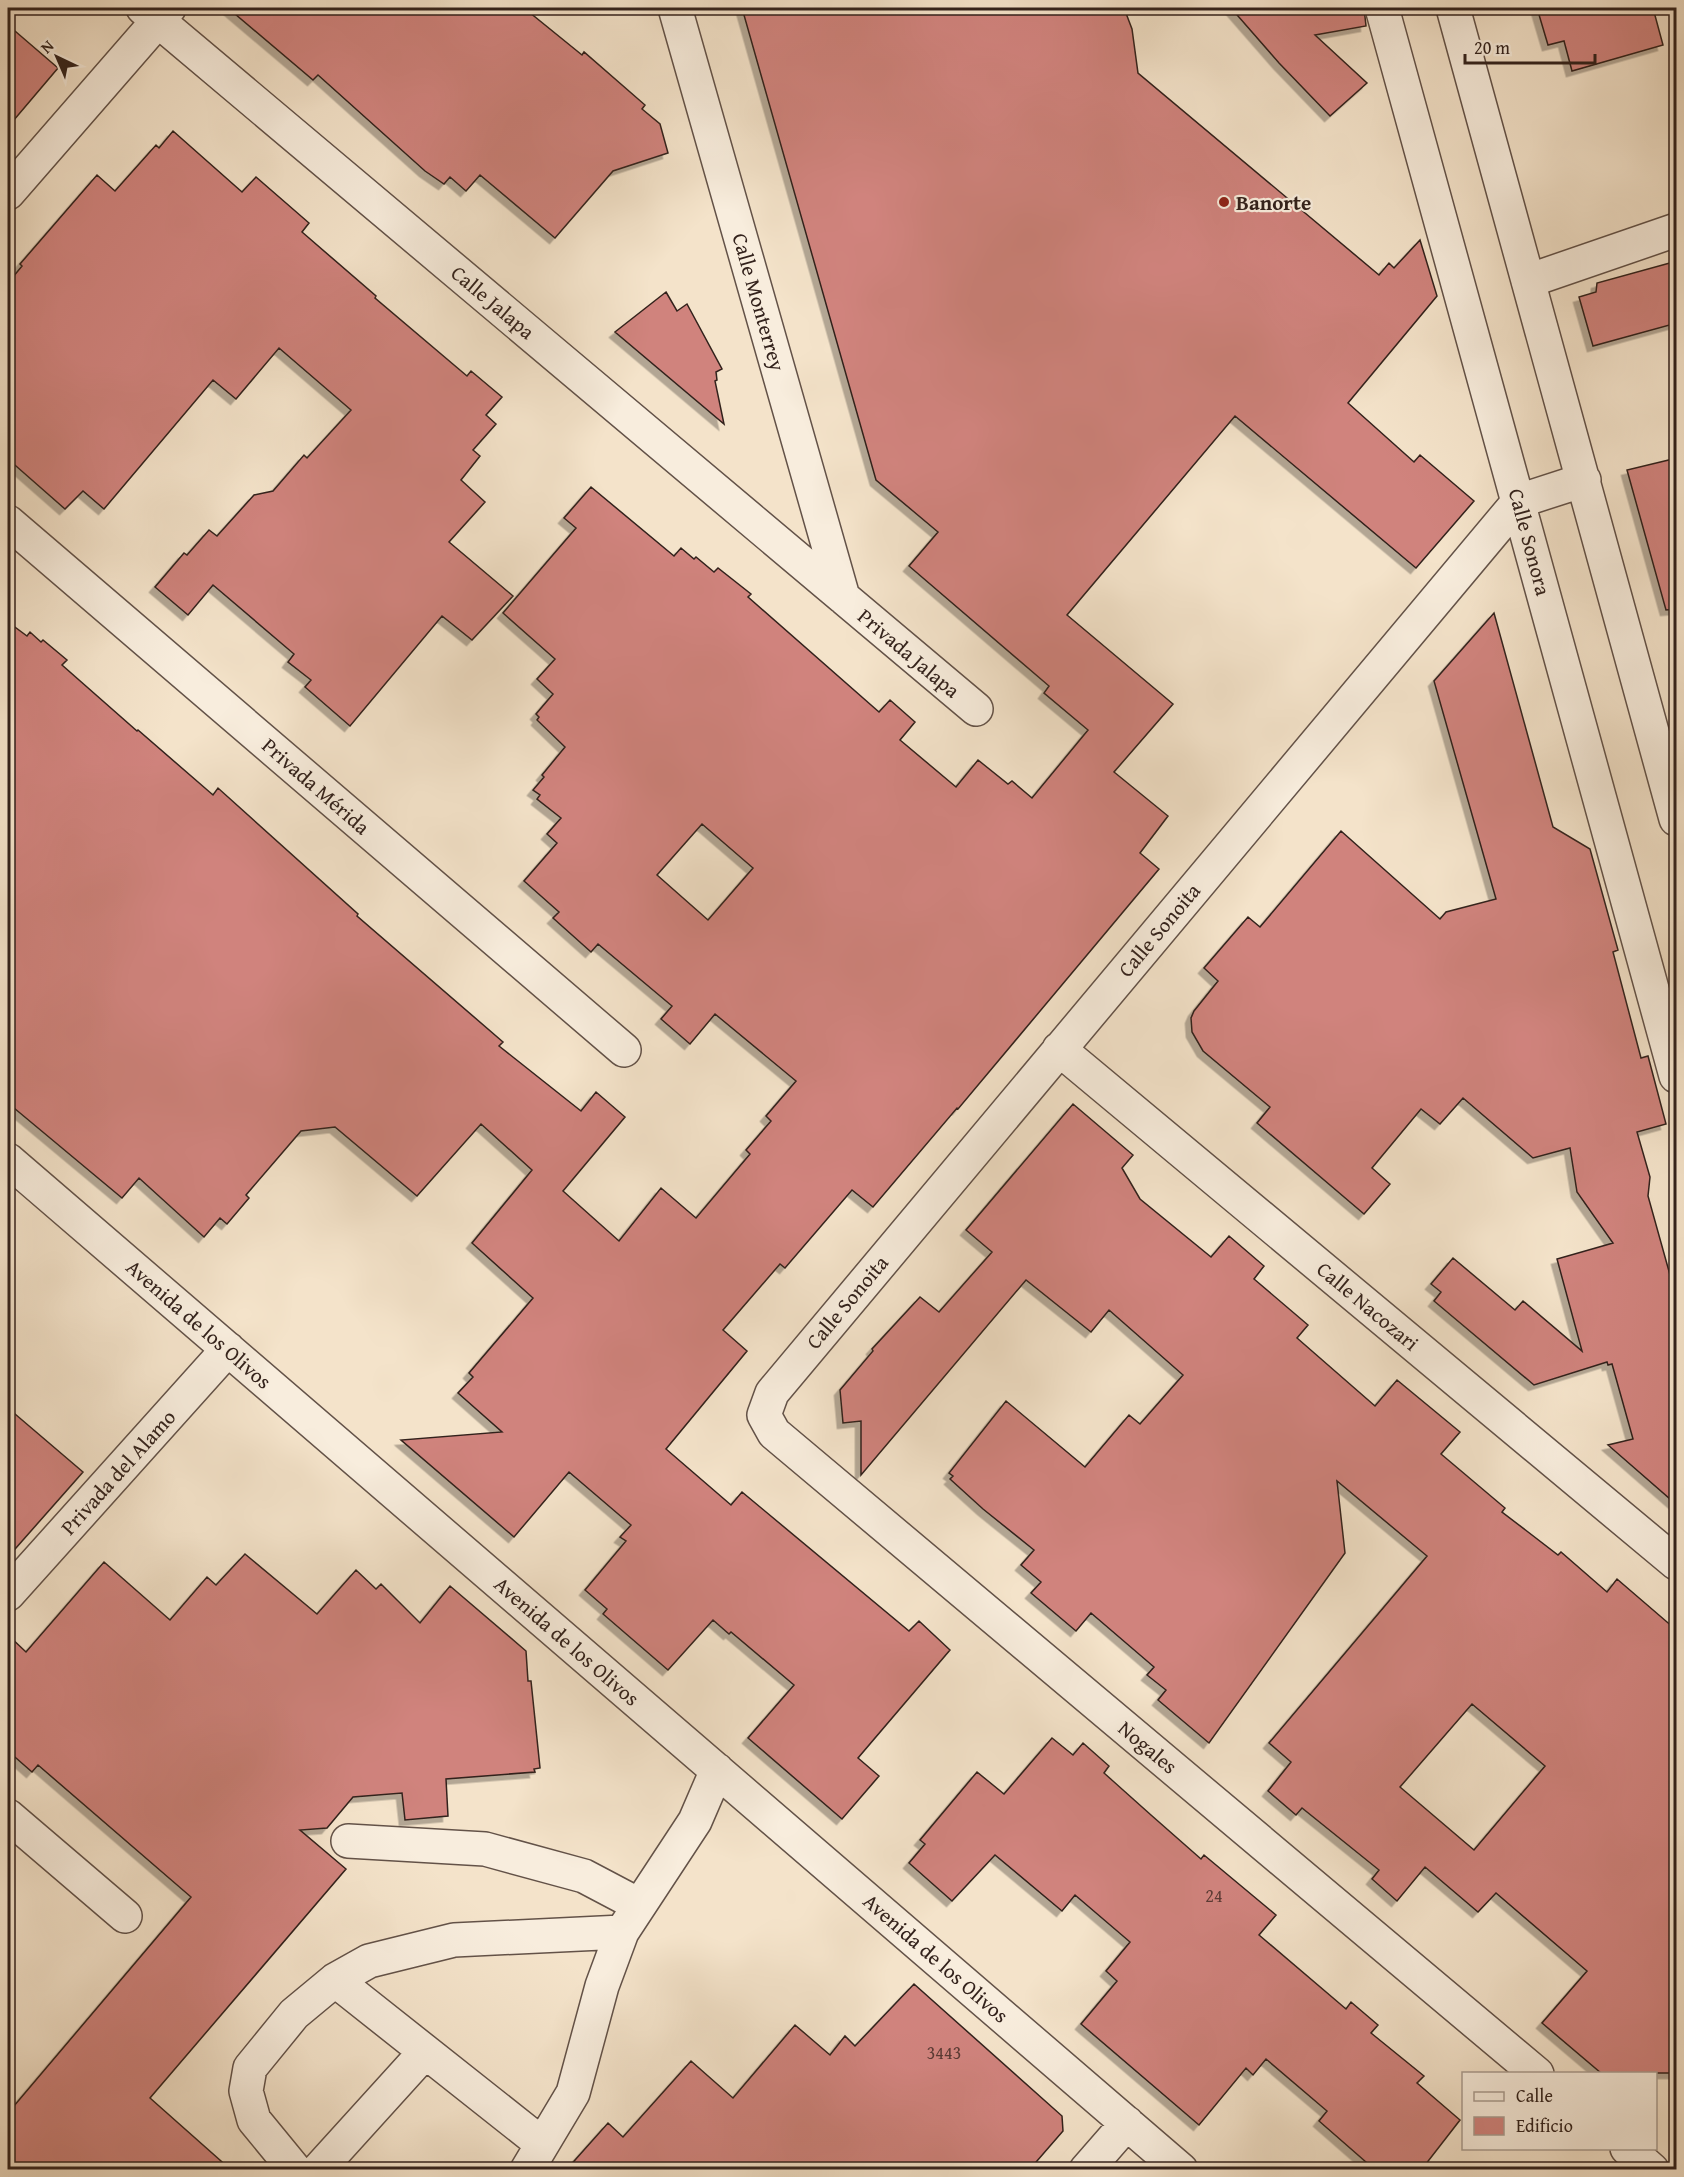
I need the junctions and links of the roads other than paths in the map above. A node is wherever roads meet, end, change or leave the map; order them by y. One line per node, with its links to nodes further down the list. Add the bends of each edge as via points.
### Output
1 (675, 8): 11 (street, Calle Monterrey)
2 (1382, 8): 9 (street, Calle Sonora)
3 (1453, 8): 7 (street)
4 (157, 12): 5 (street); 11 (street, Calle Jalapa)
5 (8, 194)
6 (1677, 230): 7 (street)
7 (1528, 281): 8 (street)
8 (1584, 480): 9 (street); 13 (street)
9 (1519, 501): 14 (street, Calle Sonoita); 16 (street, Calle Sonora)
10 (8, 522): 15 (street, Privada Mérida)
11 (843, 597): 12 (street, Privada Jalapa)
12 (975, 709)
13 (1677, 819)
14 (1059, 1049): 19 (street, Calle Sonoita, via 772,1393); 20 (street, Calle Nacozari)
15 (624, 1050)
16 (1677, 1076)
17 (8, 1160): 18 (street, Avenida de los Olivos)
18 (228, 1349): 21 (street, Privada del Alamo); 22 (street, Avenida de los Olivos)
19 (764, 1415): 29 (street, Nogales, via 774,1433)
20 (1677, 1563)
21 (8, 1594)
22 (717, 1770): 26 (street, via 695,1821); 30 (street, Avenida de los Olivos)
23 (8, 1816): 25 (street)
24 (348, 1841): 26 (street, via 485,1849 584,1876)
25 (125, 1916)
26 (631, 1919): 27 (street, via 454,1940 369,1960); 32 (street, via 602,1986 573,2093)
27 (334, 1980): 28 (street); 33 (street, via 294,2014 250,2068 246,2091 254,2120)
28 (425, 2052): 32 (street); 34 (street)
29 (1536, 2072)
30 (1127, 2123): 35 (street); 36 (street, Avenida de los Olivos)
31 (1629, 2150): 37 (street)
32 (534, 2157)
33 (295, 2169)
34 (318, 2169)
35 (1086, 2169)
36 (1181, 2169)
37 (1652, 2169)

